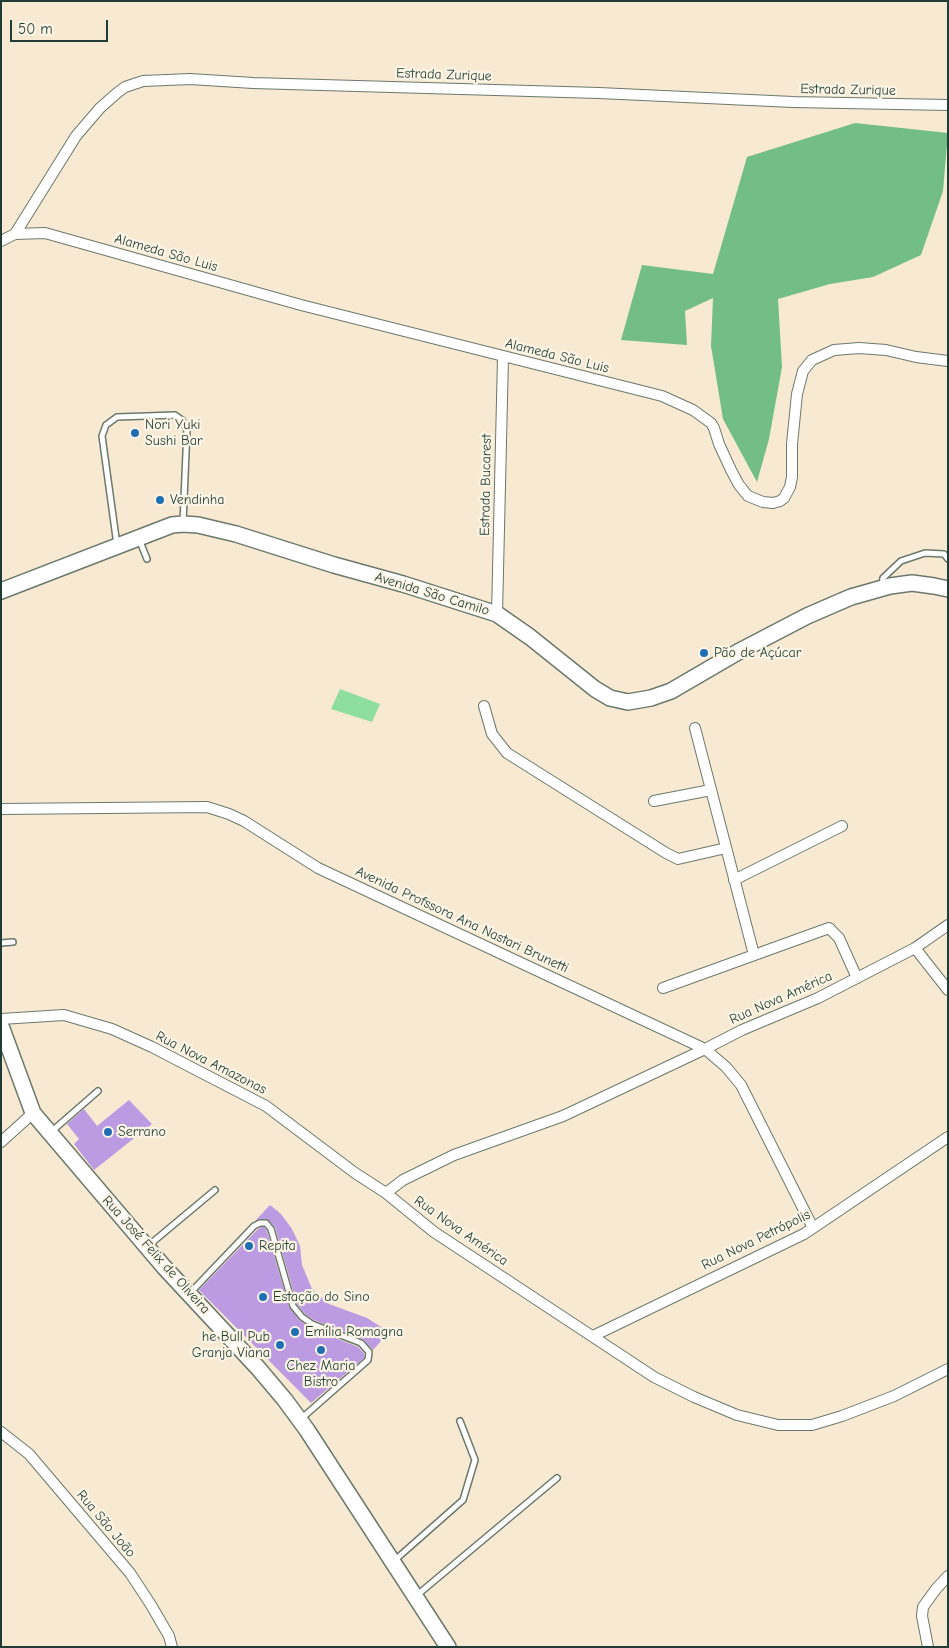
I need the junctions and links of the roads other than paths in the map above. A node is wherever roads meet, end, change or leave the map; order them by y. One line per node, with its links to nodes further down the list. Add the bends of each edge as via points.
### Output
1 (948, 105): 2 (street, Estrada Zurique, via 190,79 143,81 125,87 100,108 76,136)
2 (15, 234): 3 (street, Alameda São Luis); 4 (street, Alameda São Luis, via 45,233 291,303)
3 (1, 241)
4 (503, 357): 5 (street, Alameda São Luis, via 662,396 693,410 714,428 731,470 746,494 773,503 784,498 791,482 797,394 803,371 812,360 834,350 859,348); 14 (street, Estrada Bucarest)
5 (948, 361)
6 (182, 524): 7 (main road, Avenida São Camilo); 8 (lane, via 186,429 182,420 175,415 117,417 106,425 102,436); 14 (main road, Avenida São Camilo, via 236,534)
7 (138, 538): 8 (main road, Avenida São Camilo); 9 (lane)
8 (117, 546): 13 (main road, Avenida São Camilo)
9 (147, 559)
10 (948, 559): 11 (lane, via 944,554 925,553 901,561 883,578)
11 (881, 588): 12 (main road, Avenida São Camilo, via 912,583); 14 (main road, Avenida São Camilo, via 807,616 671,691 628,702 610,698 595,689)
12 (948, 589)
13 (1, 591)
14 (497, 614)
15 (484, 706): 21 (street, via 492,734 507,753 666,853 678,859)
16 (695, 728): 17 (street)
17 (711, 790): 18 (street); 21 (street)
18 (654, 801)
19 (1, 809): 33 (street, Avenida Profssora Ana Nastari Brunetti, via 207,807 229,814 318,868)
20 (842, 826): 22 (street)
21 (726, 848): 22 (street)
22 (734, 880): 27 (street)
23 (948, 925): 26 (street, Rua Nova América)
24 (1, 942): 25 (lane)
25 (13, 942)
26 (916, 948): 28 (street, Rua Nova América); 30 (street)
27 (754, 955): 28 (street, via 829,928 839,938); 29 (street)
28 (857, 978): 33 (street, Rua Nova América)
29 (663, 988)
30 (948, 990)
31 (1, 1019): 40 (street, Rua Nova Amazonas, via 64,1015 112,1029 266,1106)
32 (1, 1026): 35 (main road, Rua José Felix de Oliveira)
33 (705, 1049): 40 (street, Rua Nova América, via 563,1116 454,1155 403,1180); 41 (street, Avenida Profssora Ana Nastari Brunetti, via 741,1086)
34 (98, 1091): 36 (lane)
35 (33, 1113): 36 (main road, Rua José Felix de Oliveira); 38 (street)
36 (50, 1134): 42 (main road, Rua José Felix de Oliveira)
37 (948, 1137): 41 (street, Rua Nova Petrópolis)
38 (1, 1142)
39 (215, 1190): 42 (lane)
40 (386, 1193): 44 (street, Rua Nova América, via 434,1232)
41 (813, 1228): 44 (street, Rua Nova Petrópolis)
42 (147, 1247): 43 (main road, Rua José Felix de Oliveira)
43 (190, 1294): 46 (main road, Rua José Felix de Oliveira, via 258,1368); 46 (lane, via 254,1226 266,1223 271,1229 293,1306 312,1324 361,1343 369,1352 368,1360)
44 (593, 1336): 45 (street, Rua Nova América, via 654,1377 694,1397 737,1415 778,1425 812,1425 842,1416 894,1396)
45 (948, 1369)
46 (300, 1420): 50 (main road, Rua José Felix de Oliveira)
47 (460, 1421): 50 (lane, via 475,1460 463,1500)
48 (1, 1432): 54 (street, Rua São João, via 29,1454 130,1573 169,1636)
49 (558, 1478): 52 (lane)
50 (393, 1562): 52 (main road, Rua José Felix de Oliveira)
51 (948, 1576): 55 (street, via 923,1607)
52 (416, 1597): 53 (main road, Rua José Felix de Oliveira)
53 (443, 1645)
54 (172, 1647)
55 (928, 1647)

